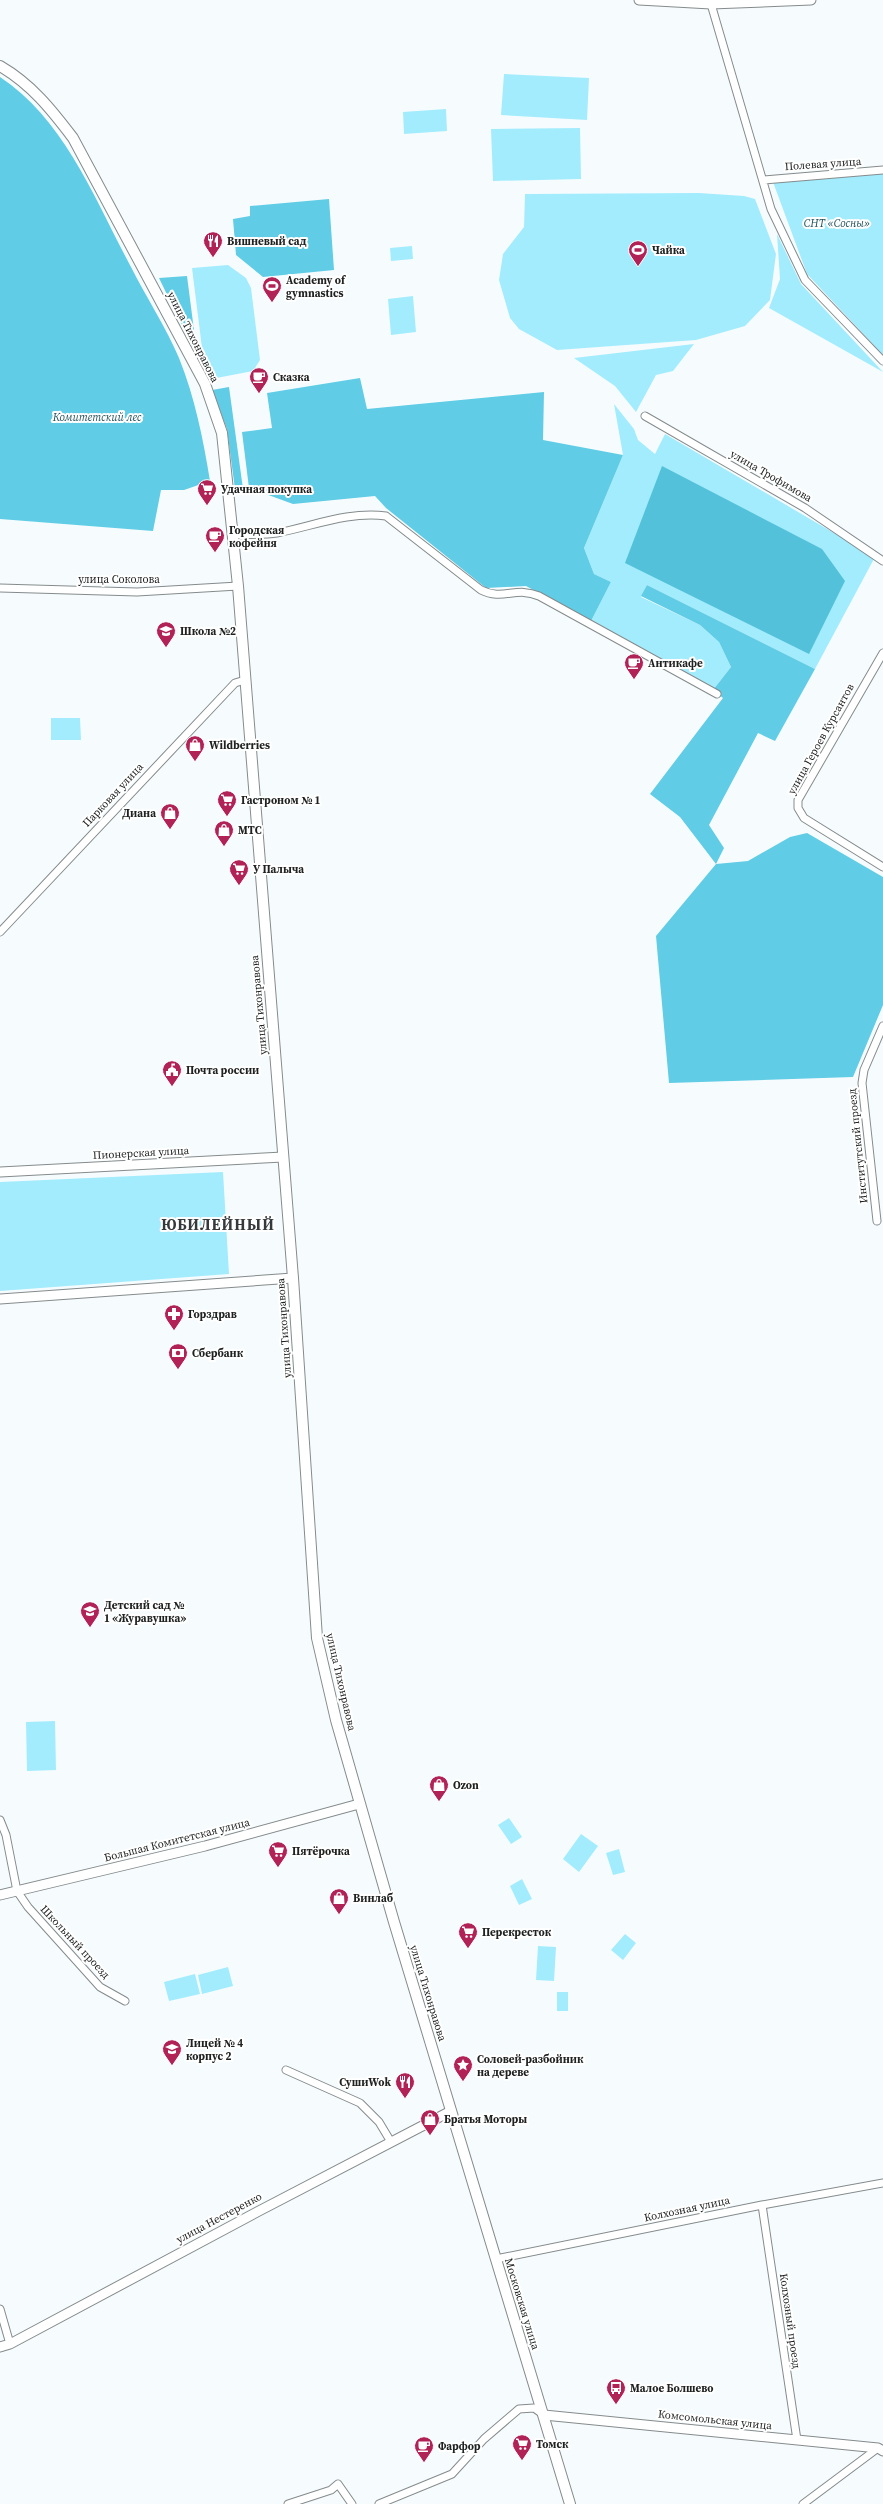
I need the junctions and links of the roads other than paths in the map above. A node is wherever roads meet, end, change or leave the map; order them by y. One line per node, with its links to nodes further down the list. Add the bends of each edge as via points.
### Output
1 (639, 0): 3 (street)
2 (811, 0): 3 (street)
3 (711, 4): 6 (street)
4 (0, 66): 9 (main road, улица Тихонравова, via 20,78 46,103 73,138 205,384 222,433)
5 (883, 170): 6 (street, Полевая улица)
6 (764, 180): 7 (street, via 771,209 805,280)
7 (883, 361)
8 (644, 416): 10 (street, улица Трофимова, via 805,508)
9 (234, 535): 11 (main road, улица Тихонравова); 15 (street, via 275,533 329,520 374,514 386,516 481,590 492,595 528,591)
10 (883, 561)
11 (238, 586): 12 (street, улица Соколова, via 137,592); 14 (main road, улица Тихонравова)
12 (0, 588)
13 (883, 653): 16 (street, улица Героев Курсантов, via 797,804 804,818)
14 (245, 680): 17 (street, Парковая улица, via 234,682); 19 (main road, улица Тихонравова)
15 (717, 694)
16 (883, 867)
17 (0, 932)
18 (883, 1026): 21 (street, Институтский проезд, via 864,1070 862,1083)
19 (283, 1157): 20 (street, Пионерская улица); 22 (main road, улица Тихонравова)
20 (0, 1172)
21 (877, 1221)
22 (293, 1278): 23 (street); 24 (main road, улица Тихонравова, via 317,1638)
23 (0, 1299)
24 (359, 1804): 26 (street, Большая Комитетская улица, via 197,1848); 30 (main road, улица Тихонравова)
25 (0, 1820): 26 (street, via 6,1835)
26 (17, 1891): 27 (street, Большая Комитетская улица); 28 (street, Школьный проезд, via 28,1907 100,1987)
27 (0, 1895)
28 (124, 2001)
29 (286, 2070): 31 (street, via 360,2103 379,2122)
30 (451, 2111): 31 (street, улица Нестеренко); 34 (main road, Московская улица)
31 (391, 2142): 36 (street, улица Нестеренко)
32 (883, 2183): 33 (street, Колхозная улица)
33 (762, 2204): 34 (street, Колхозная улица); 39 (street, Колхозный проезд)
34 (496, 2259): 38 (main road, Московская улица)
35 (0, 2309): 36 (street)
36 (10, 2344): 37 (street, улица Нестеренко)
37 (0, 2347)
38 (544, 2415): 39 (street, Комсомольская улица); 43 (street, via 534,2408 519,2410 484,2439 452,2474); 44 (main road, Московская улица)
39 (797, 2440): 40 (street, Комсомольская улица)
40 (881, 2448): 45 (street)
41 (288, 2504): 42 (street, via 330,2490 338,2484)
42 (352, 2504)
43 (379, 2504)
44 (570, 2504)
45 (804, 2504)

